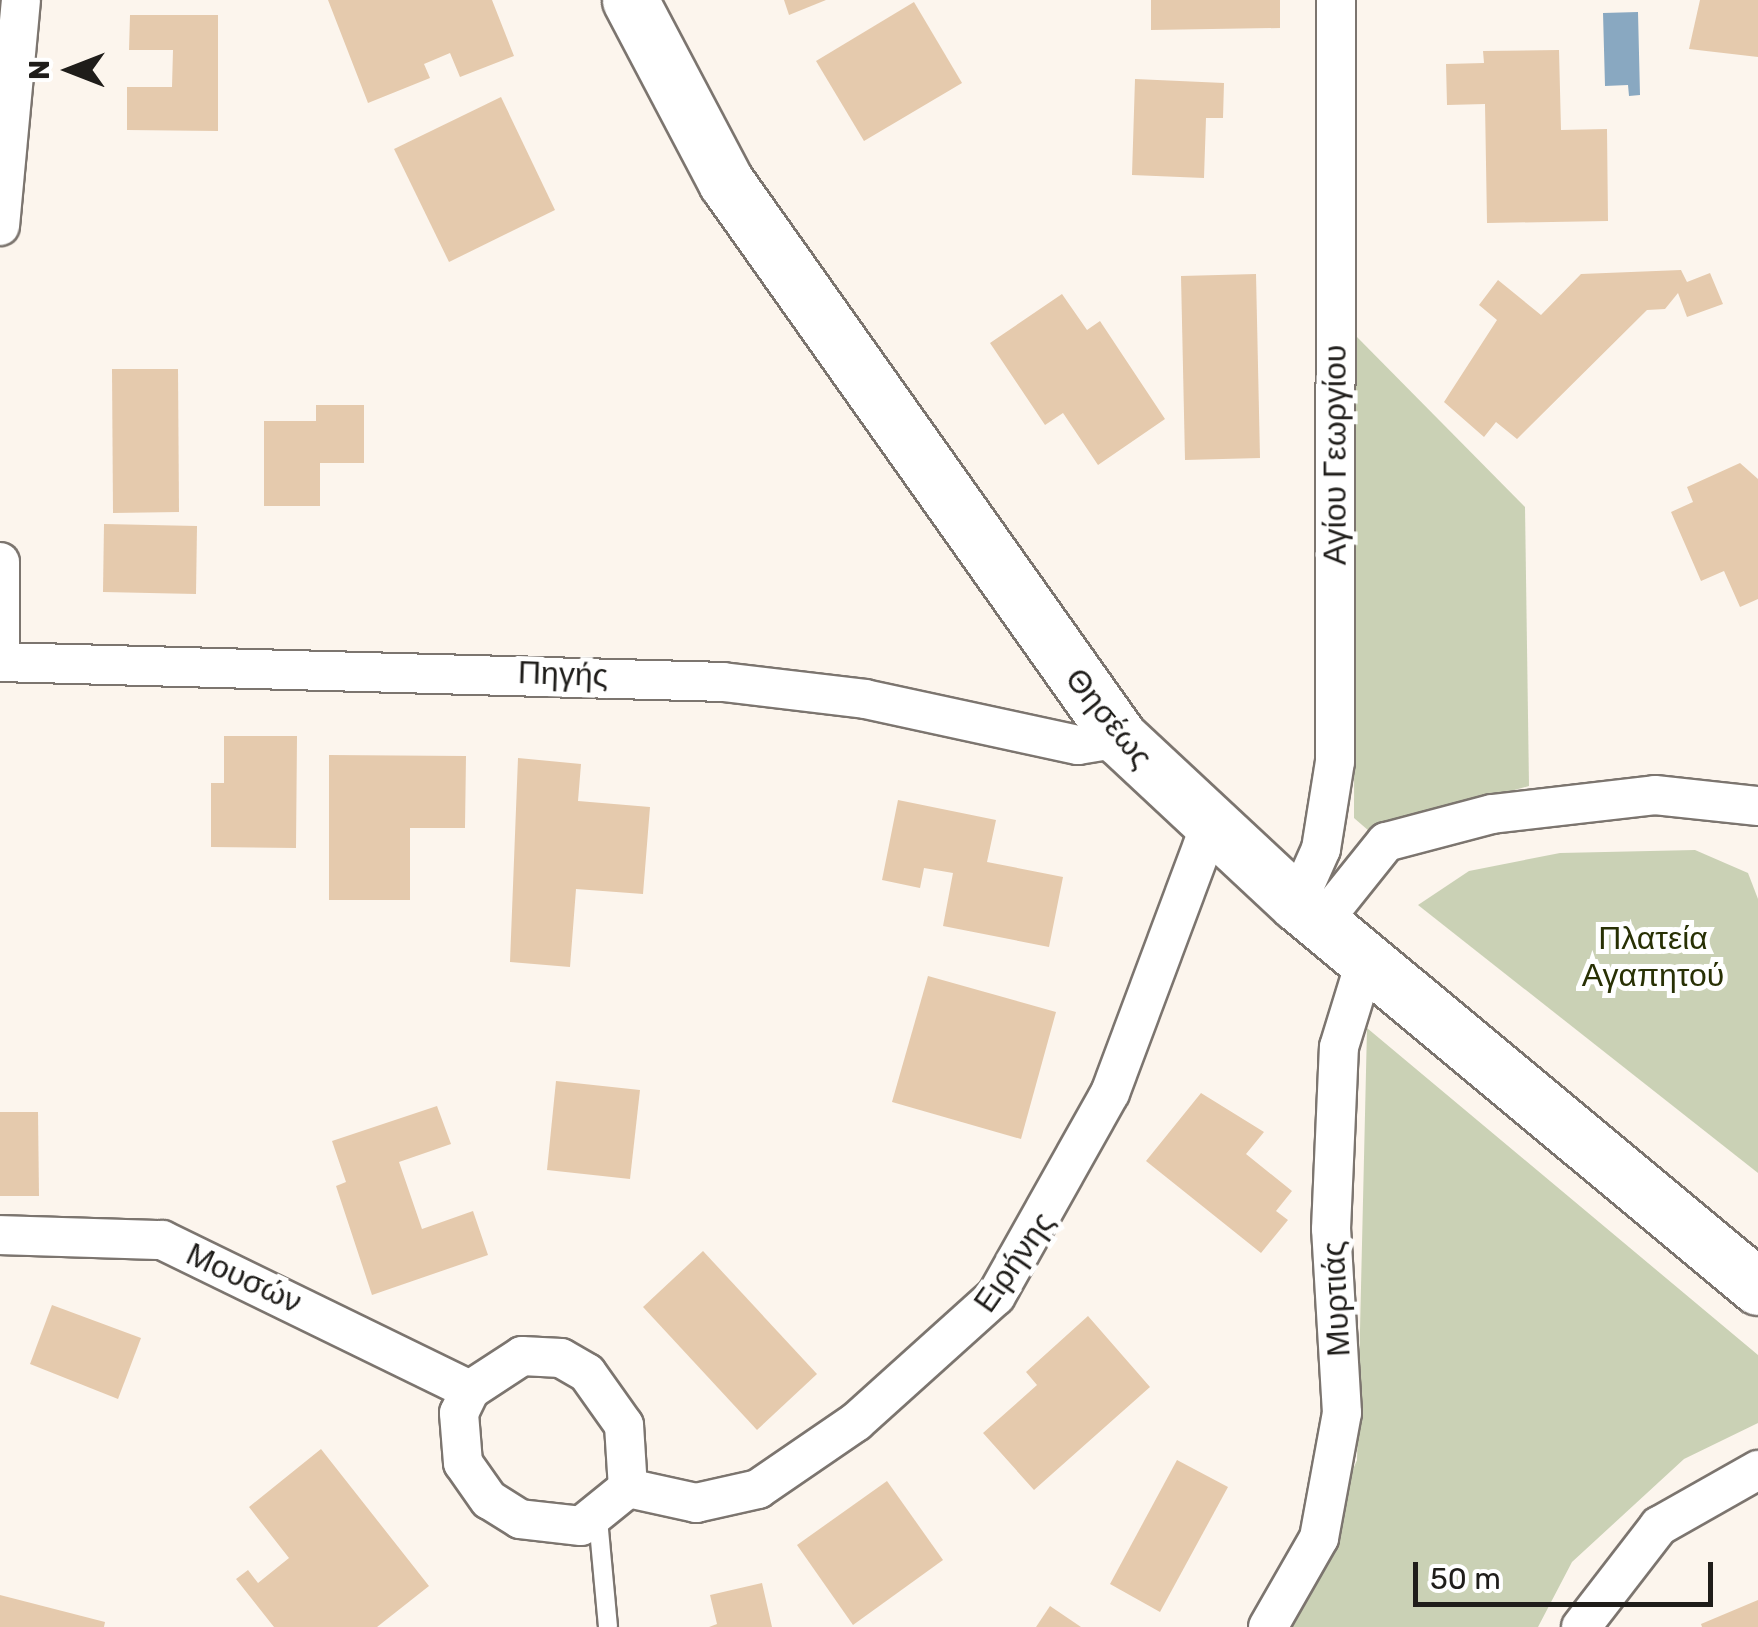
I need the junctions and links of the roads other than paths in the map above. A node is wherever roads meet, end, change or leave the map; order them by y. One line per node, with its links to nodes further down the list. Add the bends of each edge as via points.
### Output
1 (21, 0): 4 (street)
2 (630, 0): 7 (main road, Θησέως, via 726,182)
3 (1336, 0): 10 (street, Αγίου Γεωργίου, via 1335,762)
4 (0, 226)
5 (0, 562): 6 (street)
6 (0, 660): 7 (street, Πηγής, via 723,682 865,698 1078,745)
7 (1120, 738): 9 (main road, Θησέως)
8 (1758, 806): 10 (street, via 1656,795 1492,814 1386,842)
9 (1210, 826): 10 (main road, Θησέως); 16 (street, Ειρήνης, via 1110,1093 996,1296 856,1422 758,1489 696,1503)
10 (1310, 913): 11 (main road, Θησέως)
11 (1366, 960): 13 (main road, Θησέως); 19 (street, Μυρτιάς, via 1339,1047 1331,1229 1342,1413 1319,1538)
12 (0, 1235): 14 (street, Μουσών, via 162,1240)
13 (1758, 1288)
14 (470, 1390): 16 (street, via 522,1356 561,1358 587,1374 624,1425); 17 (street, via 458,1445 488,1500 554,1528)
15 (1758, 1470): 20 (street, via 1660,1526)
16 (628, 1488): 17 (street)
17 (598, 1519): 18 (lane)
18 (608, 1627)
19 (1268, 1627)
20 (1581, 1627)

